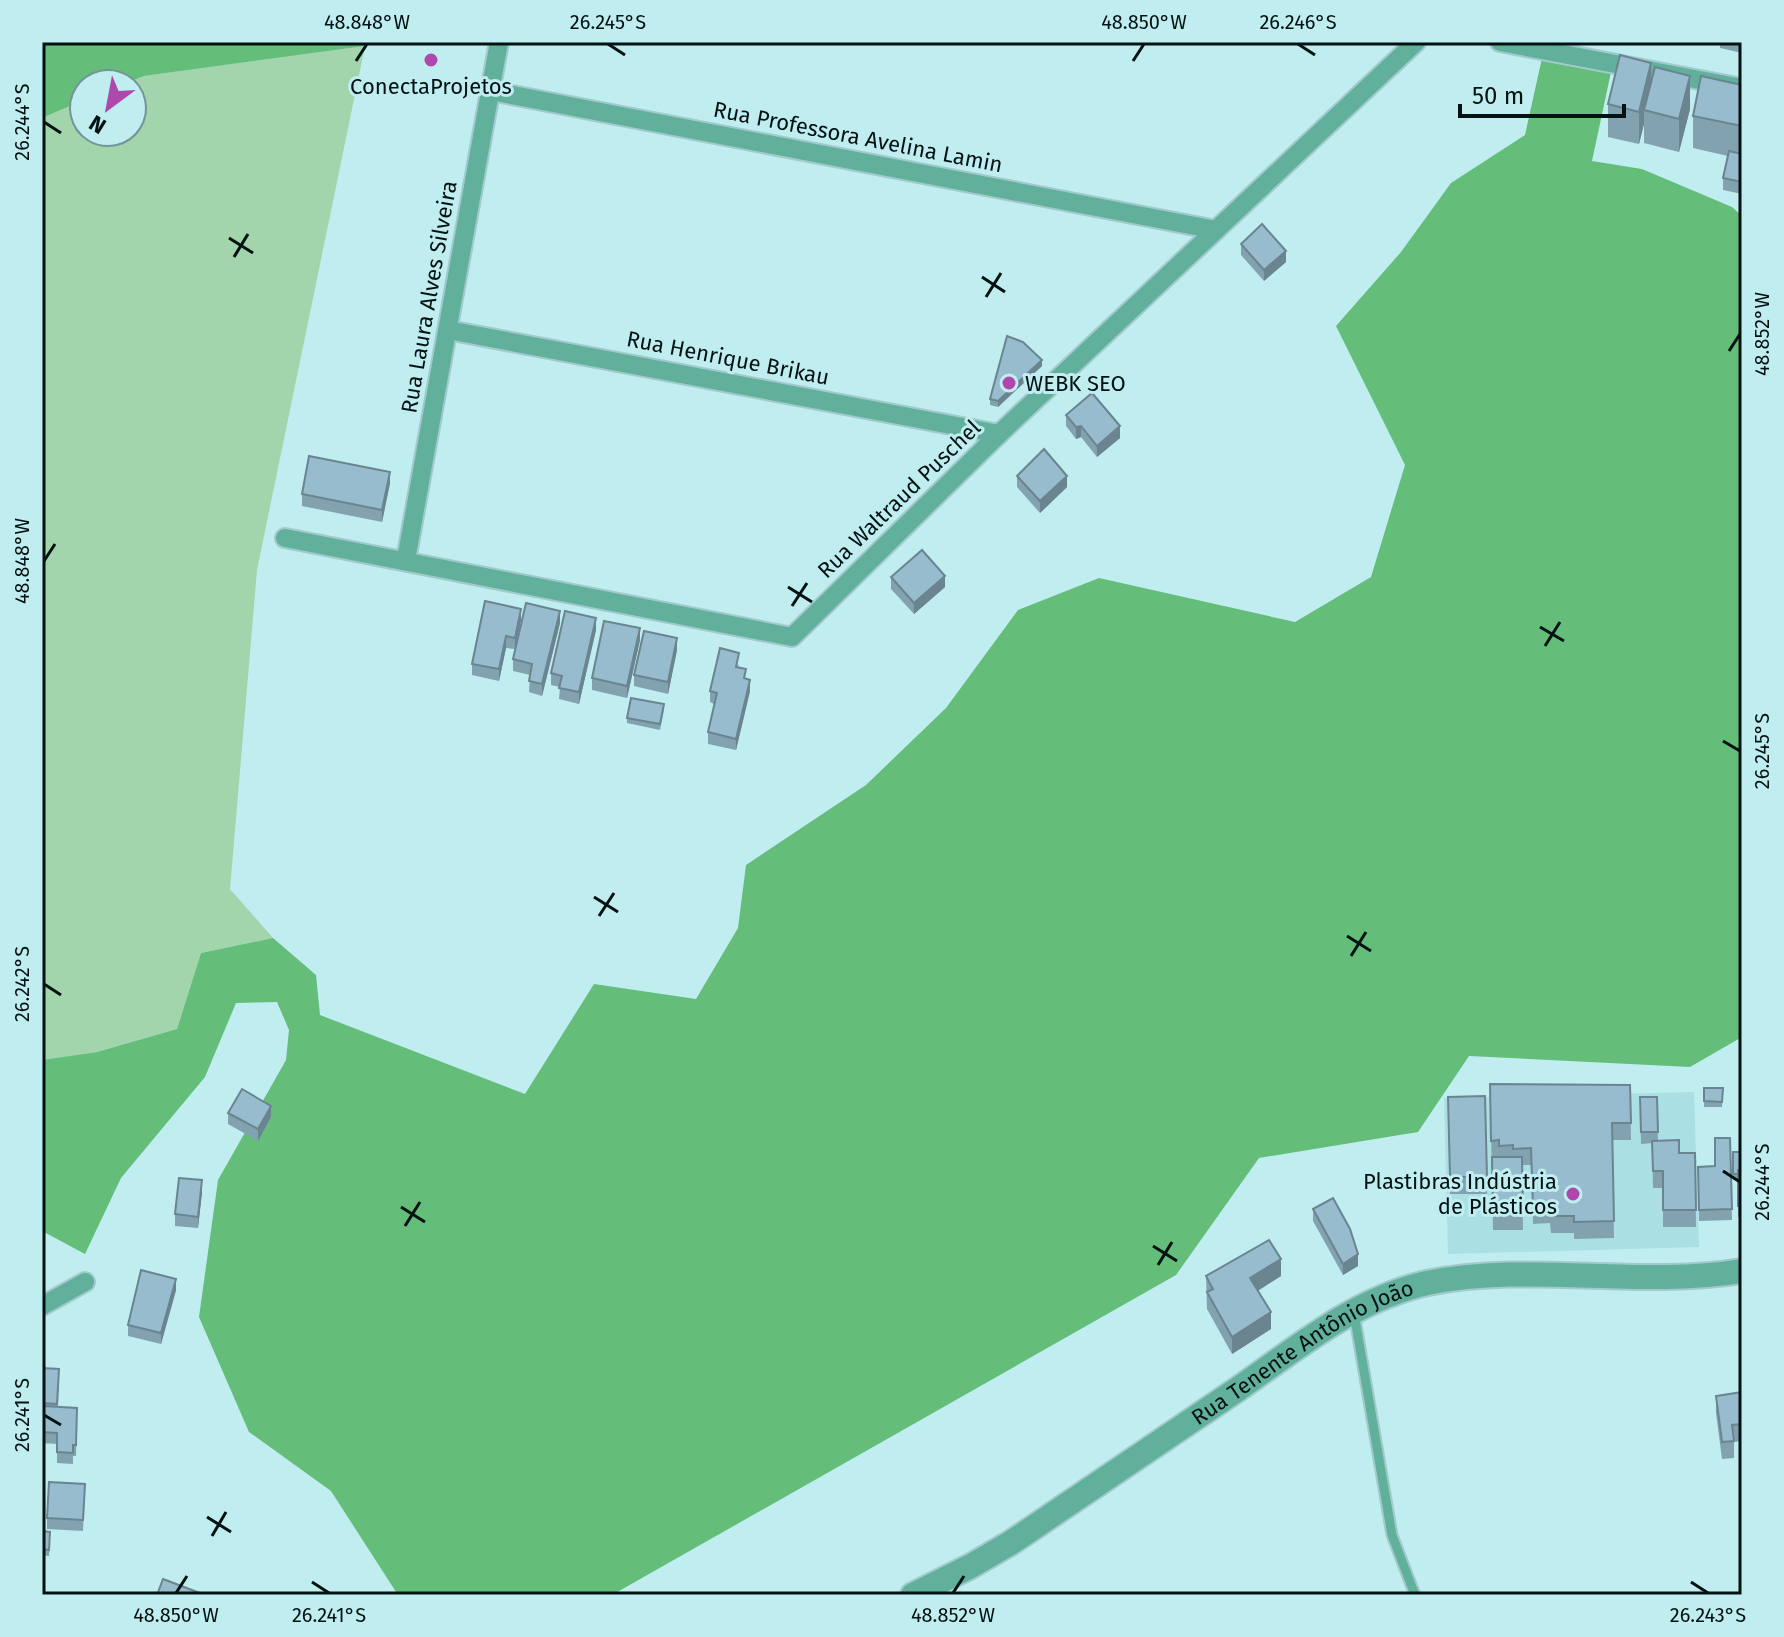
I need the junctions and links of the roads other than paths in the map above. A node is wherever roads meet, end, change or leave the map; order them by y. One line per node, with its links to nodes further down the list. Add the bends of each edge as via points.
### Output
1 (499, 42): 5 (street, Rua Laura Alves Silveira)
2 (1416, 42): 6 (street, Rua Waltraud Puschel)
3 (1500, 42): 4 (street)
4 (1742, 88)
5 (491, 91): 6 (street, Rua Professora Avelina Lamin); 7 (street, Rua Laura Alves Silveira)
6 (1216, 230): 8 (street, Rua Waltraud Puschel)
7 (448, 330): 8 (street, Rua Henrique Brikau); 10 (street, Rua Laura Alves Silveira)
8 (999, 434): 10 (street, Rua Waltraud Puschel, via 792,637)
9 (285, 538): 10 (street, Rua Waltraud Puschel)
10 (406, 560)
11 (1742, 1271): 14 (street, Rua Tenente Antônio João, via 1457,1279)
12 (85, 1282): 13 (street)
13 (42, 1306)
14 (1353, 1309): 15 (street, Rua Tenente Antônio João, via 1012,1542); 16 (lane, via 1392,1535)
15 (913, 1595)
16 (1415, 1595)

